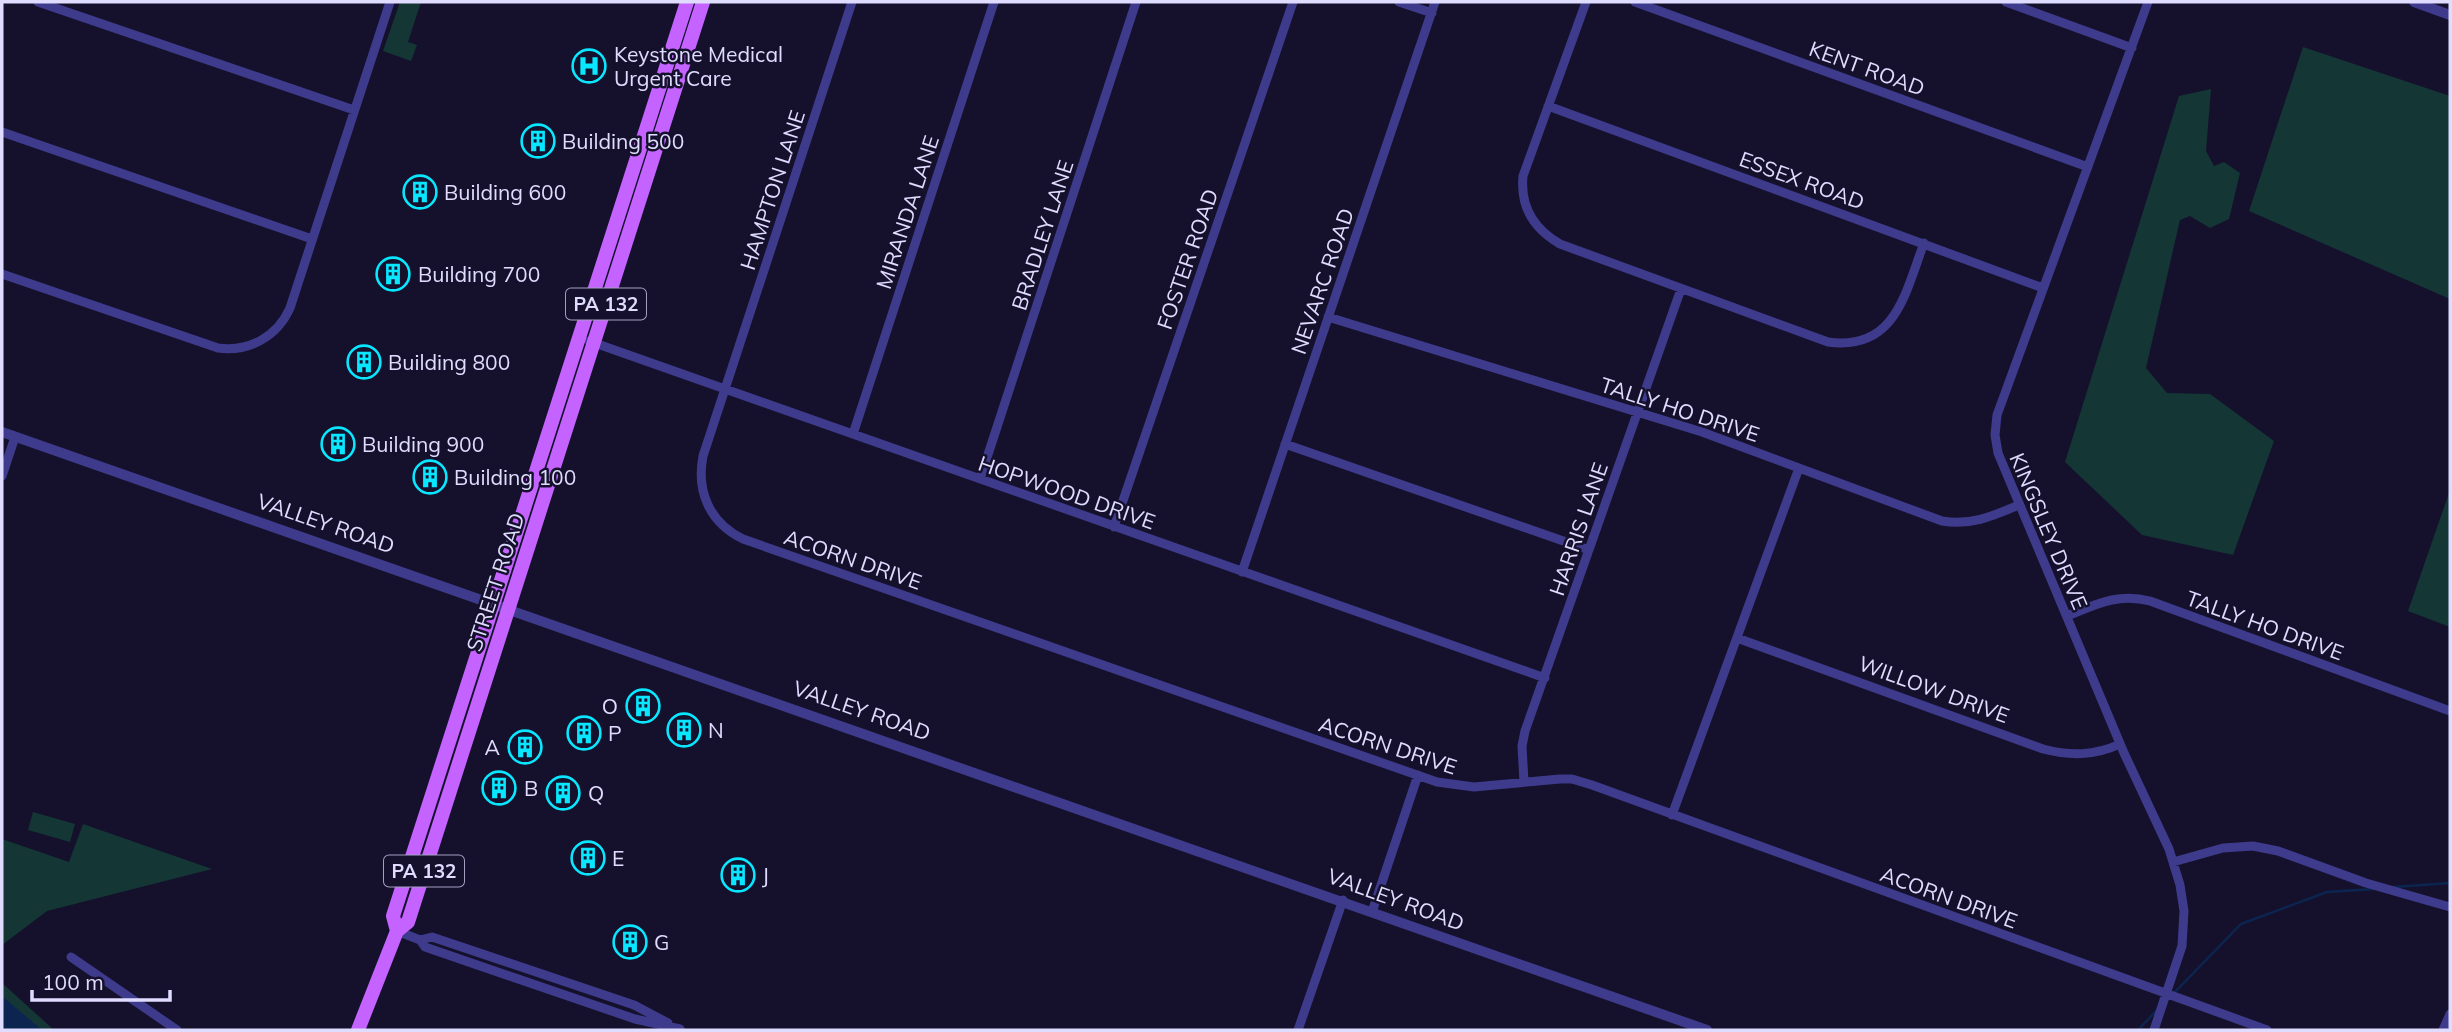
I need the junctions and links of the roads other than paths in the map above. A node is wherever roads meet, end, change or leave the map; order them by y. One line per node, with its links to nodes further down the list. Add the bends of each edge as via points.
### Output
1 (38, 2): 20 (street)
2 (390, 2): 20 (street)
3 (687, 2): 29 (main road, STREET ROAD / PA 132)
4 (703, 2): 30 (main road, STREET ROAD / PA 132)
5 (852, 2): 31 (street, HAMPTON LANE)
6 (994, 2): 34 (street, MIRANDA LANE)
7 (1136, 2): 39 (street, BRADLEY LANE)
8 (1293, 2): 41 (street, FOSTER ROAD)
9 (1399, 2): 16 (street)
10 (1436, 2): 16 (street, NEVARC ROAD)
11 (1586, 2): 19 (street)
12 (1635, 2): 22 (street, KENT ROAD)
13 (2006, 2): 18 (street)
14 (2148, 2): 18 (street, KINGSLEY DRIVE)
15 (2414, 2): 17 (street)
16 (1432, 13): 28 (street, NEVARC ROAD)
17 (2450, 15)
18 (2132, 48): 22 (street, KINGSLEY DRIVE)
19 (1548, 106): 24 (street, ESSEX ROAD); 27 (street, via 1523,176 1526,209 1538,228 1560,244)
20 (354, 110): 23 (street)
21 (2, 132): 23 (street)
22 (2088, 167): 26 (street, KINGSLEY DRIVE)
23 (312, 239): 25 (street, via 286,316 258,343 239,349 218,348)
24 (1924, 243): 26 (street, ESSEX ROAD); 27 (street, via 1899,310 1871,337 1854,343 1828,342)
25 (2, 274)
26 (2043, 288): 40 (street, KINGSLEY DRIVE, via 1995,425 1997,453)
27 (1681, 289): 32 (street, HARRIS LANE)
28 (1328, 317): 32 (street, TALLY HO DRIVE); 36 (street, NEVARC ROAD)
29 (579, 337): 30 (street, HOPWOOD DRIVE); 44 (main road, STREET ROAD / PA 132)
30 (593, 343): 31 (street, HOPWOOD DRIVE); 45 (main road, STREET ROAD / PA 132)
31 (725, 390): 34 (street, HOPWOOD DRIVE); 51 (street, ACORN DRIVE, via 701,476 711,511 734,535)
32 (1637, 413): 37 (street, TALLY HO DRIVE); 42 (street, HARRIS LANE)
33 (2, 432): 35 (street, VALLEY ROAD)
34 (853, 434): 39 (street, HOPWOOD DRIVE)
35 (15, 437): 38 (street); 44 (street, VALLEY ROAD)
36 (1285, 444): 42 (street); 43 (street, NEVARC ROAD)
37 (1799, 468): 40 (street, TALLY HO DRIVE, via 1957,524 1977,522); 47 (street)
38 (2, 476)
39 (980, 479): 41 (street, HOPWOOD DRIVE)
40 (2019, 505): 46 (street, KINGSLEY DRIVE)
41 (1114, 527): 43 (street, HOPWOOD DRIVE)
42 (1589, 550): 48 (street, HARRIS LANE)
43 (1242, 572): 48 (street, HOPWOOD DRIVE)
44 (494, 601): 45 (street, VALLEY ROAD); 58 (main road, STREET ROAD / PA 132, via 393,916)
45 (509, 606): 55 (street, VALLEY ROAD); 58 (main road, STREET ROAD / PA 132, via 408,922)
46 (2067, 617): 49 (street, TALLY HO DRIVE, via 2116,598 2150,601); 50 (street, KINGSLEY DRIVE)
47 (1737, 638): 50 (street, WILLOW DRIVE, via 2043,749 2084,755); 53 (street)
48 (1545, 678): 52 (street, HARRIS LANE, via 1522,746)
49 (2450, 711)
50 (2120, 744): 54 (street, KINGSLEY DRIVE)
51 (1418, 775): 52 (street, ACORN DRIVE, via 1459,786); 57 (street)
52 (1524, 782): 53 (street, ACORN DRIVE, via 1573,779)
53 (1672, 815): 60 (street, ACORN DRIVE)
54 (2173, 862): 56 (street, via 2223,848 2278,850 2377,887); 60 (street, KINGSLEY DRIVE, via 2182,896 2183,935)
55 (1343, 900): 57 (street, VALLEY ROAD); 65 (street)
56 (2450, 907)
57 (1373, 909): 66 (street, VALLEY ROAD)
58 (397, 931): 63 (main road, STREET ROAD / PA 132); 64 (street, via 421,940 432,937 634,1006)
59 (71, 957): 62 (street)
60 (2167, 995): 67 (street, KINGSLEY DRIVE); 68 (street, ACORN DRIVE)
61 (2450, 1014): 69 (street)
62 (177, 1030)
63 (358, 1030)
64 (682, 1030)
65 (1298, 1030)
66 (1707, 1030)
67 (2154, 1030)
68 (2267, 1030)
69 (2443, 1030)

